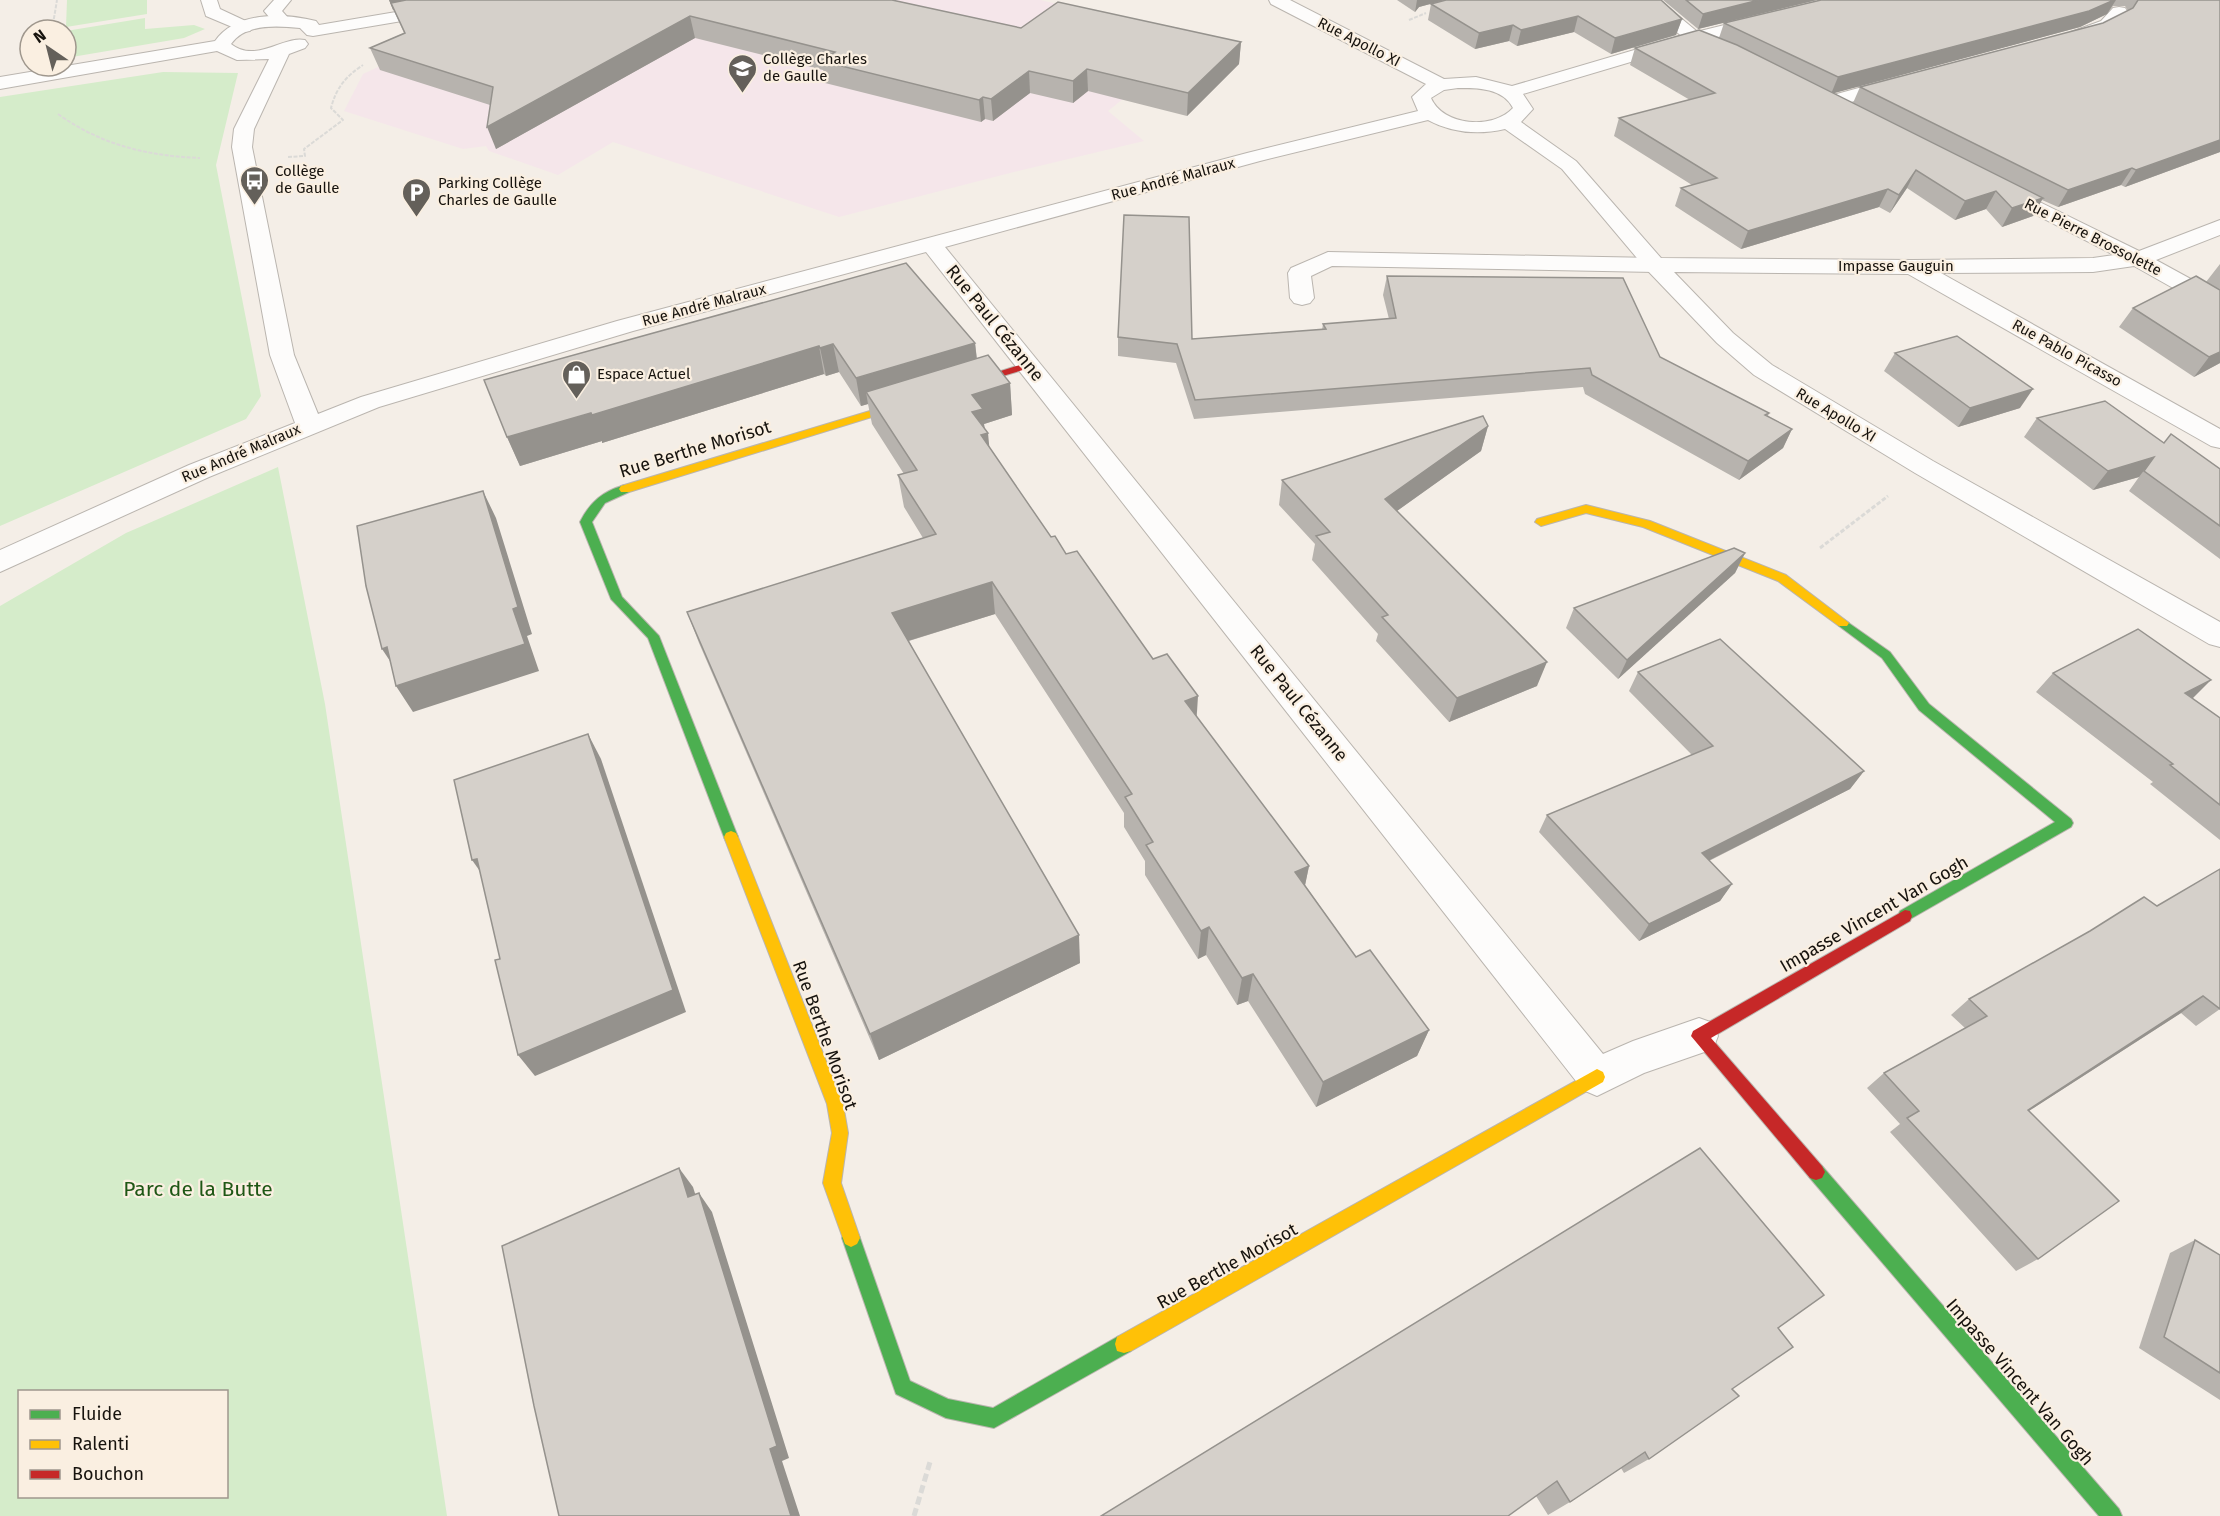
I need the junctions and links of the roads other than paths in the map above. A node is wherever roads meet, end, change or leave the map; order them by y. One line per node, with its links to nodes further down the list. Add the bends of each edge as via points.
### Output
1 (209, 0): 9 (street, via 212,12)
2 (284, 0): 8 (street, via 273,11)
3 (497, 0): 10 (street)
4 (1277, 0): 18 (street, Rue Apollo XI)
5 (1649, 0): 11 (street)
6 (1846, 0): 11 (street)
7 (2119, 12): 12 (street, via 2105,26)
8 (281, 20): 9 (street); 10 (street, via 310,25)
9 (244, 27): 13 (street)
10 (313, 31): 14 (street, via 304,42)
11 (1694, 38): 15 (street); 19 (street)
12 (2064, 39)
13 (221, 45): 14 (street, via 234,54); 17 (street)
14 (282, 51): 36 (street, via 244,129 242,147 282,355)
15 (1748, 61)
16 (1918, 78): 21 (street)
17 (0, 83)
18 (1440, 84): 19 (street, via 1476,82); 23 (street, via 1421,97 1422,106)
19 (1510, 92): 24 (street, via 1521,100 1523,109)
20 (1809, 92): 21 (street)
21 (1829, 102): 22 (street)
22 (1850, 113)
23 (1430, 114): 24 (street, via 1459,125); 27 (street, Rue André Malraux)
24 (1509, 123): 29 (street, Rue Apollo XI, via 1569,165)
25 (1978, 178): 28 (street, Rue Pierre Brossolette)
26 (2220, 227): 28 (street, Impasse Gauguin)
27 (931, 244): 33 (street, Rue Paul Cézanne); 36 (street, Rue André Malraux, via 607,331 370,402)
28 (2138, 259): 30 (street, Impasse Gauguin, via 2093,265); 32 (street, Rue Pierre Brossolette)
29 (1655, 265): 30 (street, Impasse Gauguin); 31 (street, Impasse Gauguin, via 1328,259 1299,273); 40 (street, Rue Apollo XI, via 1725,338 1763,370)
30 (1913, 267): 37 (street, Rue Pablo Picasso)
31 (1302, 298)
32 (2220, 305)
33 (1029, 365): 34 (street); 42 (street, Rue Paul Cézanne)
34 (951, 389)
35 (928, 396): 42 (street, Rue Berthe Morisot, via 614,492 593,506 586,522 617,599 653,636 835,1104 840,1133 832,1183 903,1386 946,1408 994,1418)
36 (309, 425): 39 (street, Rue André Malraux, via 98,515)
37 (2220, 440)
38 (1541, 522): 41 (street, Impasse Vincent Van Gogh, via 1586,509 1646,524 1782,578 1886,655 1924,707 2066,823)
39 (0, 562)
40 (2220, 636)
41 (1699, 1036): 42 (street, via 1633,1059); 43 (street, Impasse Vincent Van Gogh)
42 (1597, 1077)
43 (2112, 1516)

